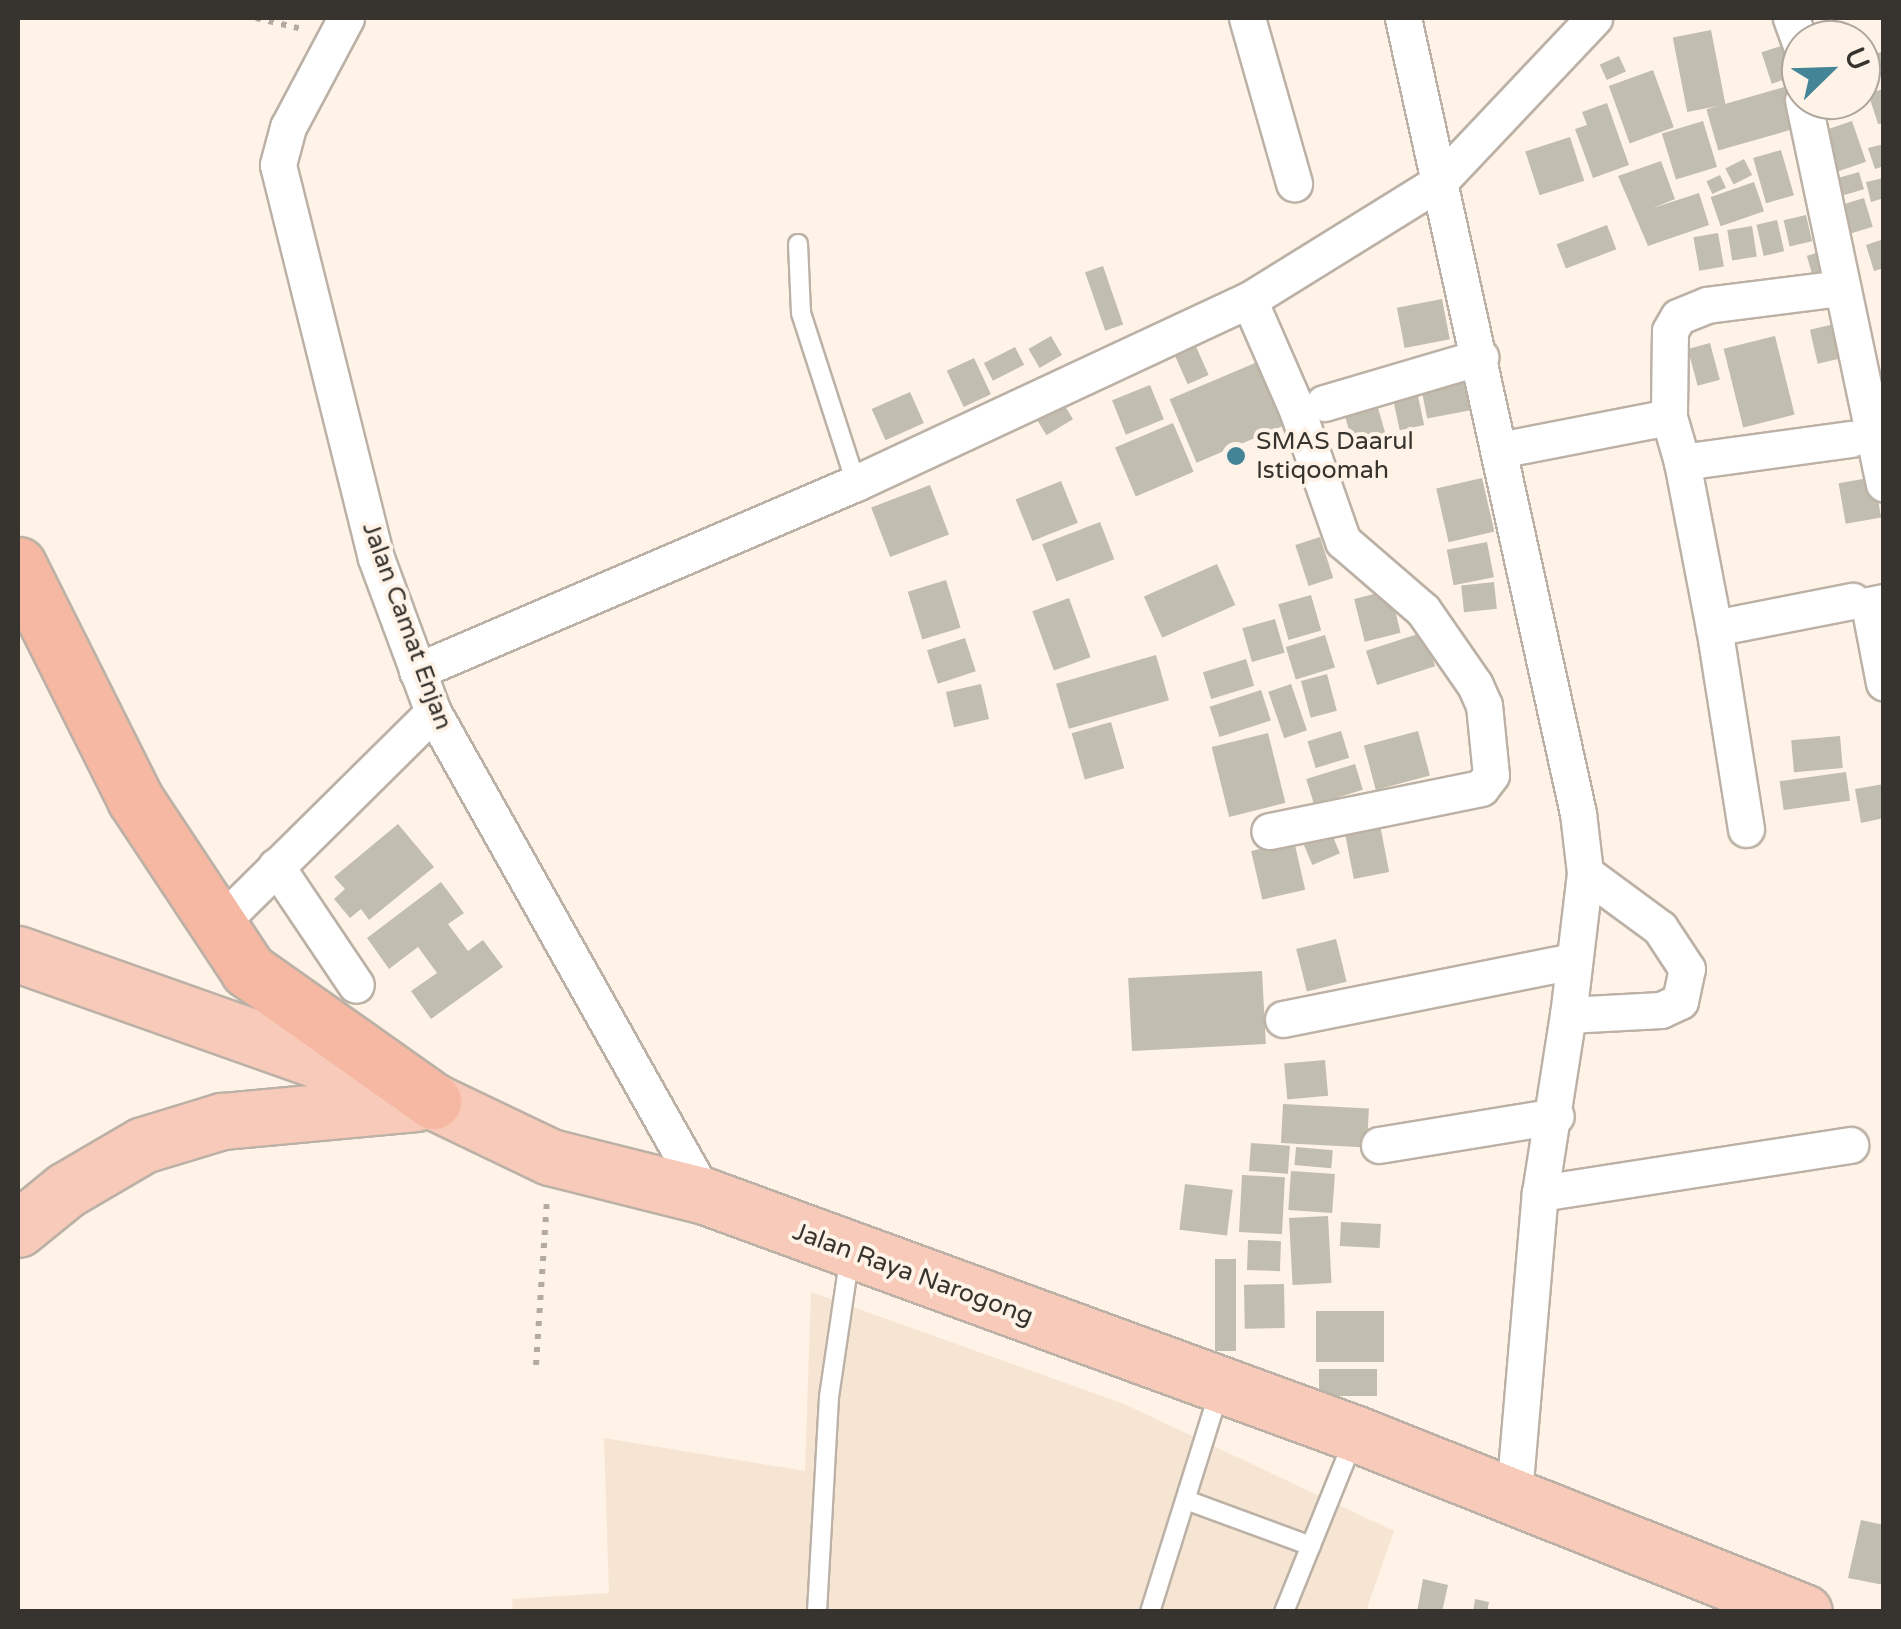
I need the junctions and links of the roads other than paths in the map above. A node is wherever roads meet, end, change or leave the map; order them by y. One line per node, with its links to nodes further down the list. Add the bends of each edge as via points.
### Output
1 (1247, 18): 7 (street)
2 (1403, 18): 6 (street)
3 (1591, 19): 6 (street)
4 (339, 27): 22 (street, Jalan Camat Enjan, via 288,127 278,165 280,195 376,558)
5 (1807, 120): 18 (street)
6 (1440, 182): 10 (street); 11 (street)
7 (1294, 183)
8 (798, 244): 17 (lane, via 801,313)
9 (1825, 290): 13 (street, via 1707,305 1678,317 1670,330)
10 (1249, 300): 17 (street); 26 (street, via 1349,552 1424,610 1475,684 1484,705 1491,775 1481,788)
11 (1480, 357): 12 (street); 15 (street)
12 (1324, 402)
13 (1669, 417): 15 (street); 16 (street)
14 (1850, 439): 16 (street)
15 (1498, 450): 28 (street)
16 (1682, 462): 21 (street)
17 (856, 483): 22 (street)
18 (1884, 484)
19 (18, 565): 29 (highway, via 136,799)
20 (1868, 602): 21 (street); 23 (street)
21 (1714, 628): 25 (street)
22 (417, 671): 24 (street, Jalan Camat Enjan)
23 (1884, 683)
24 (433, 712): 27 (street); 40 (street, Jalan Camat Enjan)
25 (1746, 828)
26 (1269, 831)
27 (276, 866): 29 (street); 32 (street)
28 (1586, 873): 31 (street); 33 (street, via 1660,928 1686,970 1680,1001 1661,1010)
29 (216, 927): 35 (highway, via 272,989)
30 (18, 954): 35 (main road, Jalan Raya Narogong)
31 (1572, 961): 33 (street); 34 (street)
32 (356, 985)
33 (1568, 1015): 36 (street)
34 (1284, 1019)
35 (432, 1101): 40 (main road, Jalan Raya Narogong, via 550,1157); 41 (main road, via 222,1122 143,1145 66,1190)
36 (1556, 1116): 38 (street); 39 (street)
37 (1850, 1144): 39 (street)
38 (1379, 1145)
39 (1540, 1193): 45 (street)
40 (705, 1196): 42 (main road, Jalan Raya Narogong)
41 (18, 1230)
42 (850, 1254): 43 (main road, Jalan Raya Narogong); 48 (lane, via 829,1397)
43 (1220, 1385): 44 (main road, Jalan Raya Narogong); 46 (lane)
44 (1356, 1434): 45 (main road, Jalan Raya Narogong); 47 (lane)
45 (1514, 1494): 51 (main road, Jalan Raya Narogong)
46 (1186, 1500): 47 (lane); 49 (lane)
47 (1312, 1546): 50 (lane)
48 (817, 1612)
49 (1150, 1612)
50 (1284, 1612)
51 (1804, 1612)

